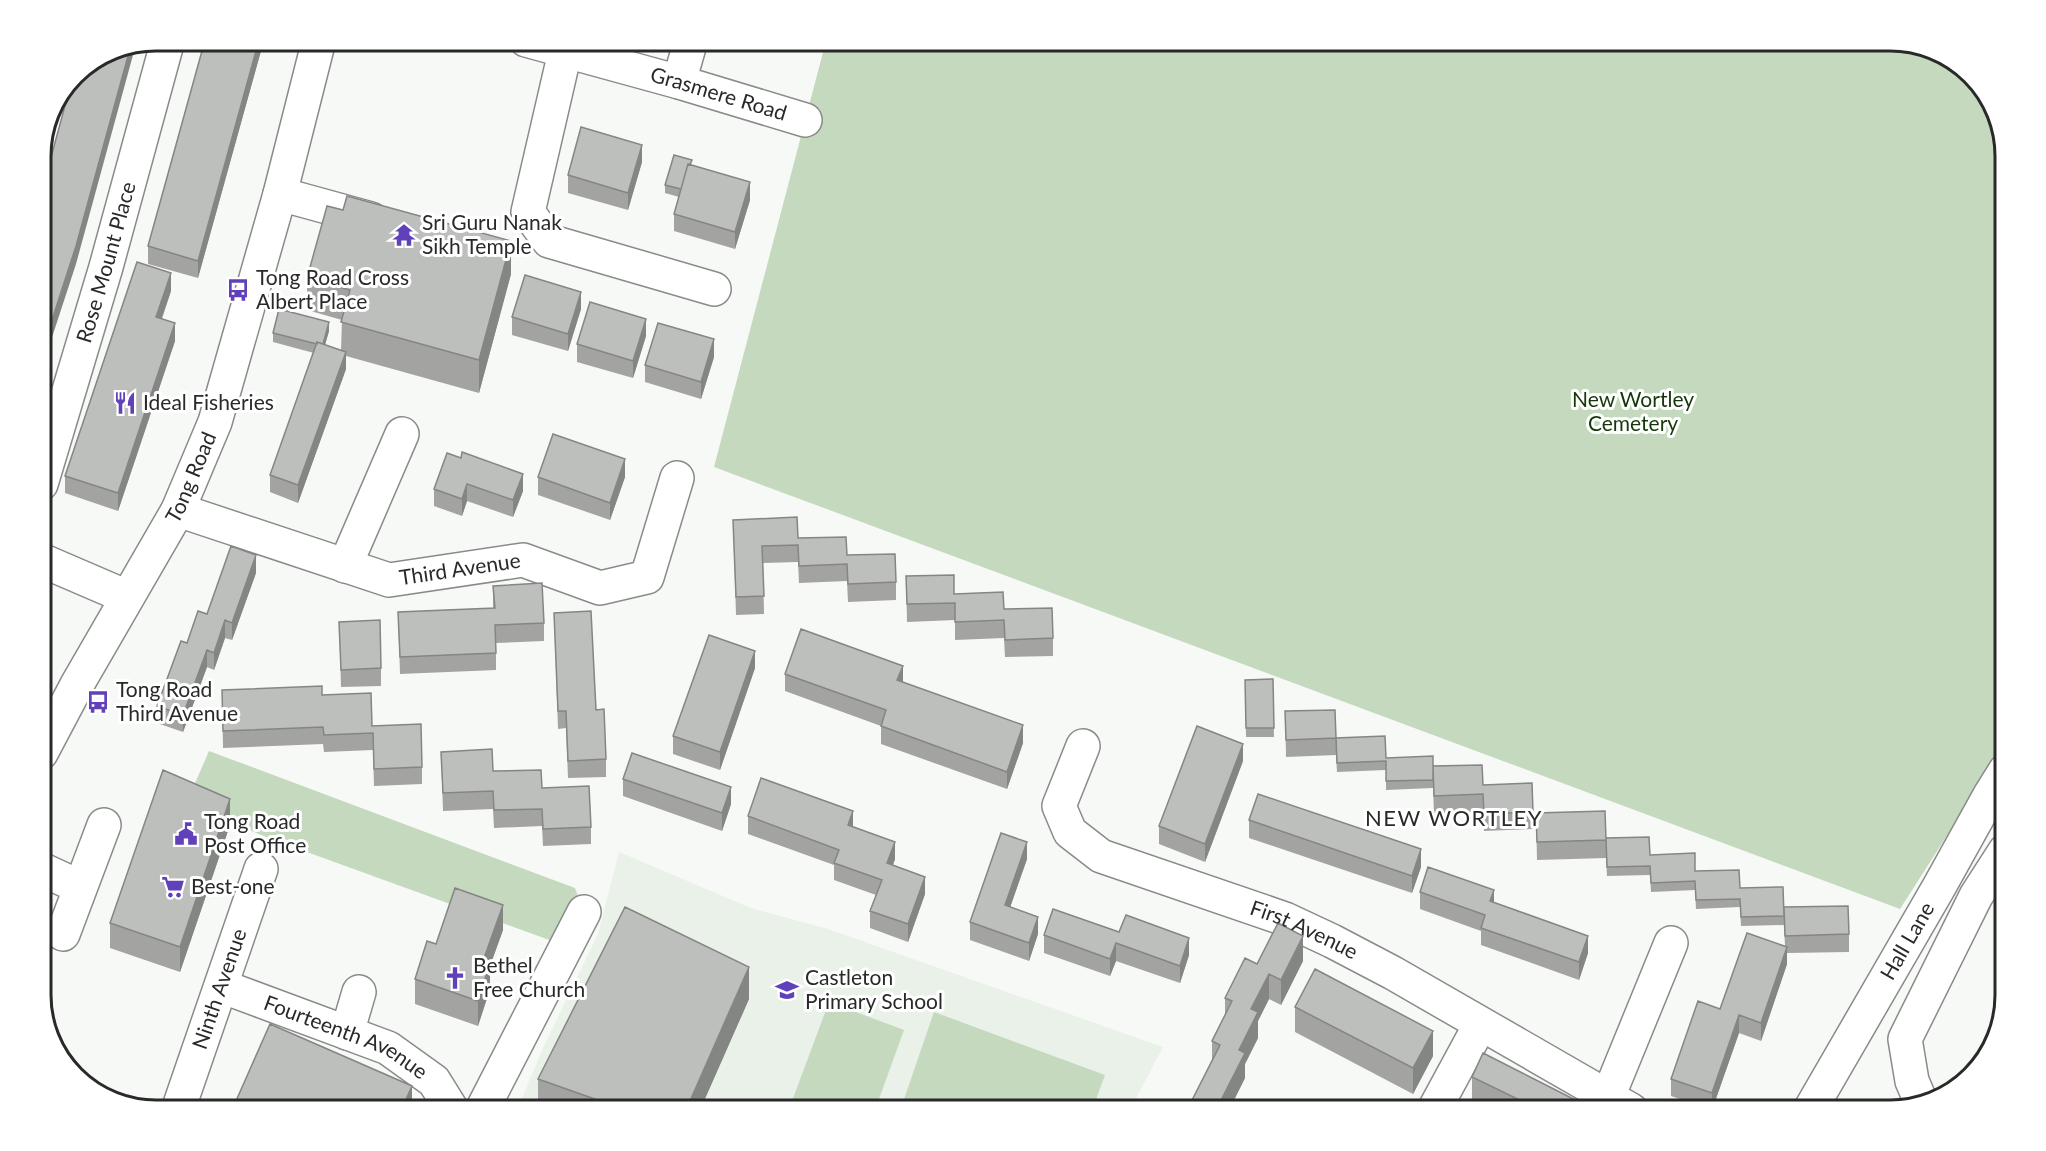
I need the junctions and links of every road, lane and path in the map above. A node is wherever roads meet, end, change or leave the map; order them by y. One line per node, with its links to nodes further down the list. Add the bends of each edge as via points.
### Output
1 (165, 51): 12 (street, Rose Mount Place)
2 (316, 51): 8 (street, Tong Road)
3 (563, 51): 5 (street, Grasmere Road)
4 (688, 51): 6 (street)
5 (566, 52): 6 (street, Grasmere Road); 10 (street, via 528,212 549,241)
6 (680, 81): 7 (street, Grasmere Road)
7 (806, 120)
8 (280, 194): 9 (street); 14 (street, Tong Road, via 215,422)
9 (404, 228)
10 (714, 289)
11 (402, 434): 16 (street)
12 (51, 451)
13 (677, 478): 16 (street, Third Avenue, via 647,577 600,588 523,560 389,580)
14 (178, 510): 16 (street, Third Avenue); 17 (street, Tong Road)
15 (51, 564): 17 (street)
16 (345, 566)
17 (127, 597): 18 (street, Tong Road)
18 (51, 734)
19 (1083, 746): 31 (street, First Avenue, via 1059,806 1070,832 1101,856 1285,919 1393,973)
20 (1995, 788): 40 (street, Hall Lane)
21 (104, 825): 25 (street)
22 (1995, 868): 33 (street, via 1976,897 1905,1039)
23 (261, 869): 29 (street, Ninth Avenue)
24 (51, 874): 25 (street)
25 (80, 887): 27 (street)
26 (584, 912): 36 (street)
27 (63, 934)
28 (1671, 943): 39 (street, First Avenue)
29 (220, 986): 32 (street, Fourteenth Avenue); 34 (street, Ninth Avenue)
30 (359, 992): 32 (street)
31 (1480, 1025): 37 (street); 38 (street, First Avenue)
32 (347, 1033): 35 (street, Fourteenth Avenue, via 388,1048 434,1081)
33 (1918, 1096)
34 (181, 1100)
35 (446, 1100)
36 (487, 1100)
37 (1439, 1100)
38 (1612, 1100)
39 (1620, 1100)
40 (1816, 1100)

